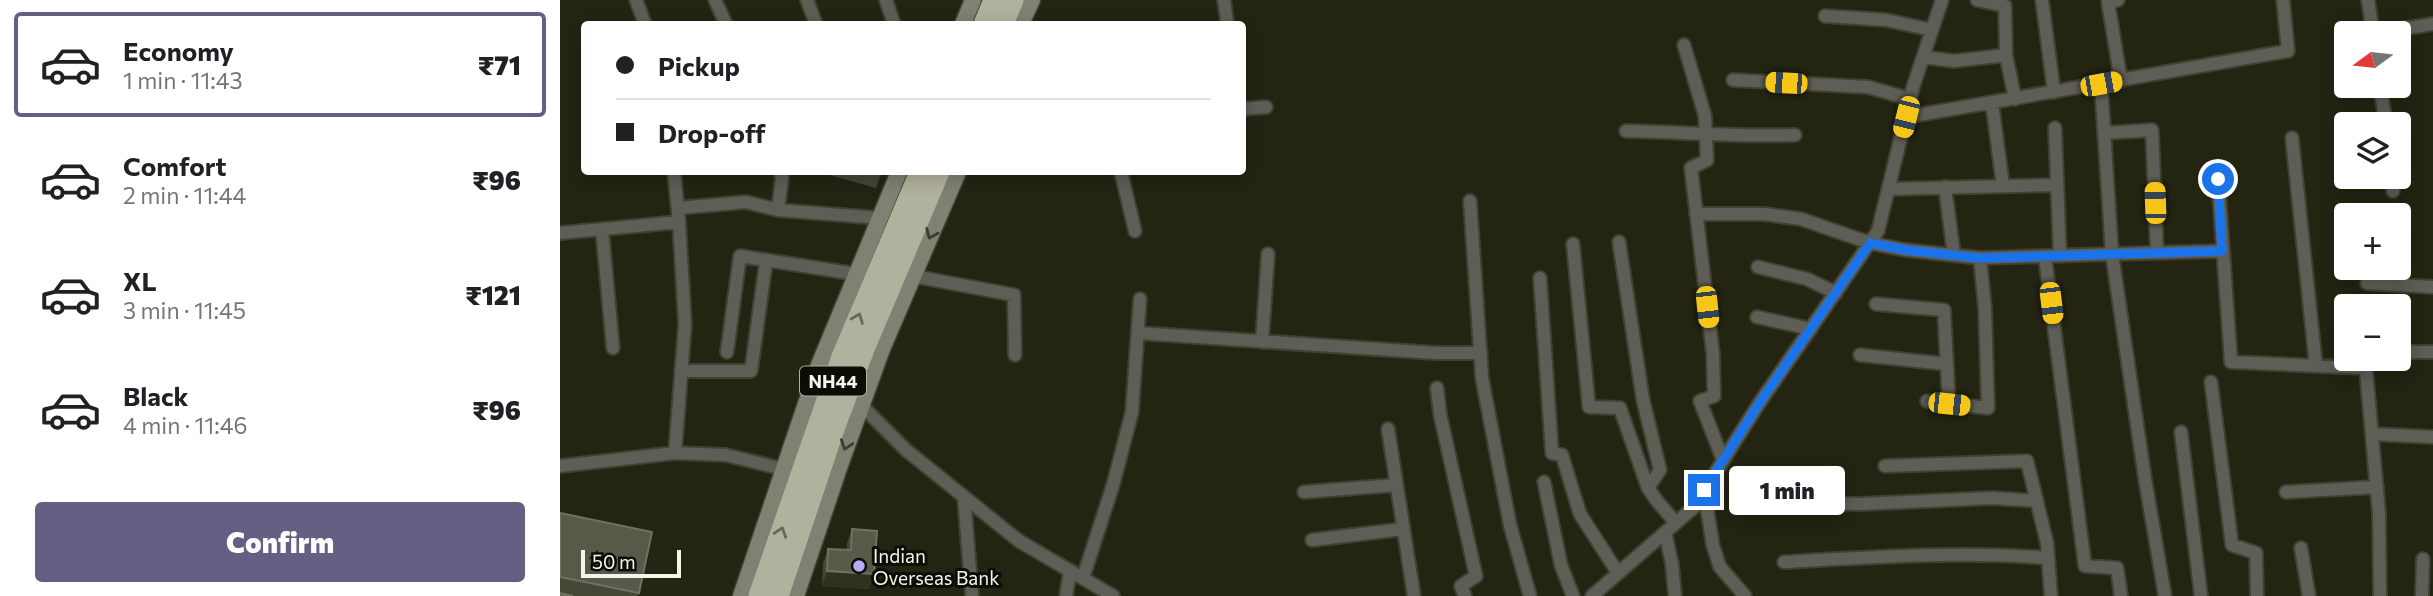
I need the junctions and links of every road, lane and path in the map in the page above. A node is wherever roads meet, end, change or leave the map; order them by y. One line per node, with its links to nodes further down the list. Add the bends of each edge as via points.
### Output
1 (636, 0): 17 (street)
2 (715, 0): 18 (street)
3 (807, 0): 19 (street)
4 (886, 0): 20 (street)
5 (973, 0): 21 (street)
6 (994, 0): 22 (highway)
7 (1013, 0): 23 (highway)
8 (1032, 0): 24 (street)
9 (1224, 0): 25 (street)
10 (1942, 0): 29 (street)
11 (1978, 0): 31 (street, via 2005,6)
12 (2042, 0): 36 (street)
13 (2118, 0): 34 (street, via 2108,2)
14 (2283, 0): 34 (street, via 2288,51)
15 (2368, 0): 26 (street)
16 (1825, 16): 29 (street, via 1886,20)
17 (644, 21)
18 (725, 21)
19 (815, 21)
20 (893, 21)
21 (963, 21)
22 (985, 21)
23 (1004, 21)
24 (1022, 21)
25 (1227, 21)
26 (2372, 21)
27 (2433, 24): 28 (street)
28 (2412, 27)
29 (1932, 30): 32 (street)
30 (1684, 45): 45 (street)
31 (2006, 55): 32 (street, via 1954,61); 38 (street)
32 (1923, 57): 37 (street)
33 (1733, 80): 37 (street, via 1868,87)
34 (2121, 81): 35 (street)
35 (2101, 84): 36 (street); 46 (street)
36 (2054, 92): 38 (street)
37 (1910, 99): 42 (street)
38 (2015, 99): 39 (street)
39 (1992, 103): 42 (street); 58 (street)
40 (1266, 107): 41 (street)
41 (1246, 108)
42 (1906, 117): 60 (street)
43 (2055, 128): 57 (street)
44 (1626, 131): 45 (street)
45 (1706, 133): 47 (street); 63 (street, via 1707,160 1691,168)
46 (2104, 133): 73 (street, via 2152,130); 75 (street)
47 (1795, 135)
48 (2292, 138): 103 (street)
49 (674, 175): 64 (street)
50 (781, 175): 62 (street)
51 (899, 175): 65 (street)
52 (918, 175): 143 (highway, NH44, one-way to 52, via 841,359)
53 (938, 175): 144 (highway, NH44, via 850,387)
54 (957, 175): 83 (street, one-way to 83)
55 (1122, 175): 67 (street)
56 (2218, 179): 72 (street)
57 (2057, 185): 58 (street); 77 (street)
58 (2003, 186): 59 (street)
59 (1945, 187): 60 (street); 76 (street)
60 (1889, 189): 70 (street, via 1878,231)
61 (1470, 201): 98 (street)
62 (778, 210): 64 (street, via 746,202); 65 (street)
63 (1696, 214): 70 (street, via 1801,219); 116 (street, via 1714,396 1700,401)
64 (679, 215): 66 (street); 104 (street, via 685,324)
65 (880, 218): 82 (street)
66 (602, 229): 68 (street); 94 (street)
67 (1135, 231)
68 (560, 233)
69 (1619, 242): 123 (street, via 1643,400 1660,470)
70 (1870, 243): 76 (street); 87 (street)
71 (1573, 244): 123 (street, via 1589,407 1619,408)
72 (2222, 251): 73 (street); 103 (street, via 2231,362)
73 (2157, 252): 75 (street)
74 (1268, 254): 93 (street)
75 (2112, 254): 77 (street); 157 (street)
76 (1954, 255): 79 (street)
77 (2060, 256): 78 (street)
78 (2045, 257): 79 (street); 156 (street, via 2085,566 2117,568)
79 (1980, 258): 109 (street, via 1988,408)
80 (766, 262): 82 (street); 95 (street, via 740,256); 104 (street, via 751,371)
81 (1758, 267): 87 (street, via 1807,279)
82 (856, 274): 119 (street)
83 (913, 276): 99 (street, via 1014,295); 110 (street)
84 (1540, 278): 139 (street, via 1552,453 1562,455 1580,514)
85 (2367, 284): 86 (street)
86 (2433, 287)
87 (1836, 293): 91 (street)
88 (1140, 299): 92 (street)
89 (1877, 304): 101 (street, via 1944,310)
90 (1757, 317): 91 (street)
91 (1811, 329): 116 (street)
92 (1138, 333): 93 (street); 140 (street, via 1132,412)
93 (1262, 342): 98 (street)
94 (613, 348)
95 (727, 352)
96 (2411, 352): 97 (street)
97 (2433, 352)
98 (1481, 353): 151 (street, via 1510,525)
99 (1016, 355)
100 (1860, 355): 101 (street)
101 (1947, 364): 109 (street)
102 (2334, 365): 103 (street)
103 (2316, 366)
104 (681, 371): 115 (street)
105 (2366, 371): 113 (street)
106 (2211, 382): 159 (street, via 2232,545 2256,553)
107 (1437, 388): 150 (street, via 1476,576 1461,586)
108 (1927, 401): 109 (street)
109 (1949, 404)
110 (860, 405): 127 (street); 145 (street, one-way to 145)
111 (1388, 429): 121 (street)
112 (2181, 432): 158 (street)
113 (2372, 434): 114 (street); 122 (street)
114 (2433, 437)
115 (675, 453): 117 (street); 119 (street, via 726,455)
116 (1723, 460): 124 (street)
117 (560, 466)
118 (1885, 466): 128 (street, via 2027,461)
119 (783, 469): 142 (street)
120 (1544, 482): 152 (street, via 1561,565)
121 (1396, 485): 125 (street); 131 (street)
122 (2377, 487): 126 (street); 161 (street)
123 (1648, 488): 130 (street)
124 (1704, 490): 130 (street); 154 (street, via 1720,567)
125 (1304, 492)
126 (2286, 492)
127 (964, 497): 138 (street, via 1019,541); 146 (street)
128 (2037, 501): 129 (street); 135 (street)
129 (1752, 502)
130 (1676, 523): 132 (street)
131 (1403, 529): 133 (street); 149 (street)
132 (1665, 532): 139 (street); 153 (street)
133 (1312, 540)
134 (2301, 548): 160 (street)
135 (2048, 558): 137 (street, via 1995,554); 155 (street)
136 (2423, 559): 162 (street)
137 (1784, 562)
138 (1070, 571): 140 (street); 147 (street)
139 (1618, 573): 141 (street)
140 (1083, 578): 148 (street)
141 (1596, 595)
142 (741, 596)
143 (759, 596)
144 (778, 596)
145 (796, 596)
146 (972, 596)
147 (1066, 596)
148 (1113, 596)
149 (1414, 596)
150 (1465, 596)
151 (1530, 596)
152 (1573, 596)
153 (1675, 596)
154 (1745, 596)
155 (2051, 596)
156 (2121, 596)
157 (2165, 596)
158 (2201, 596)
159 (2258, 596)
160 (2309, 596)
161 (2380, 596)
162 (2422, 596)

